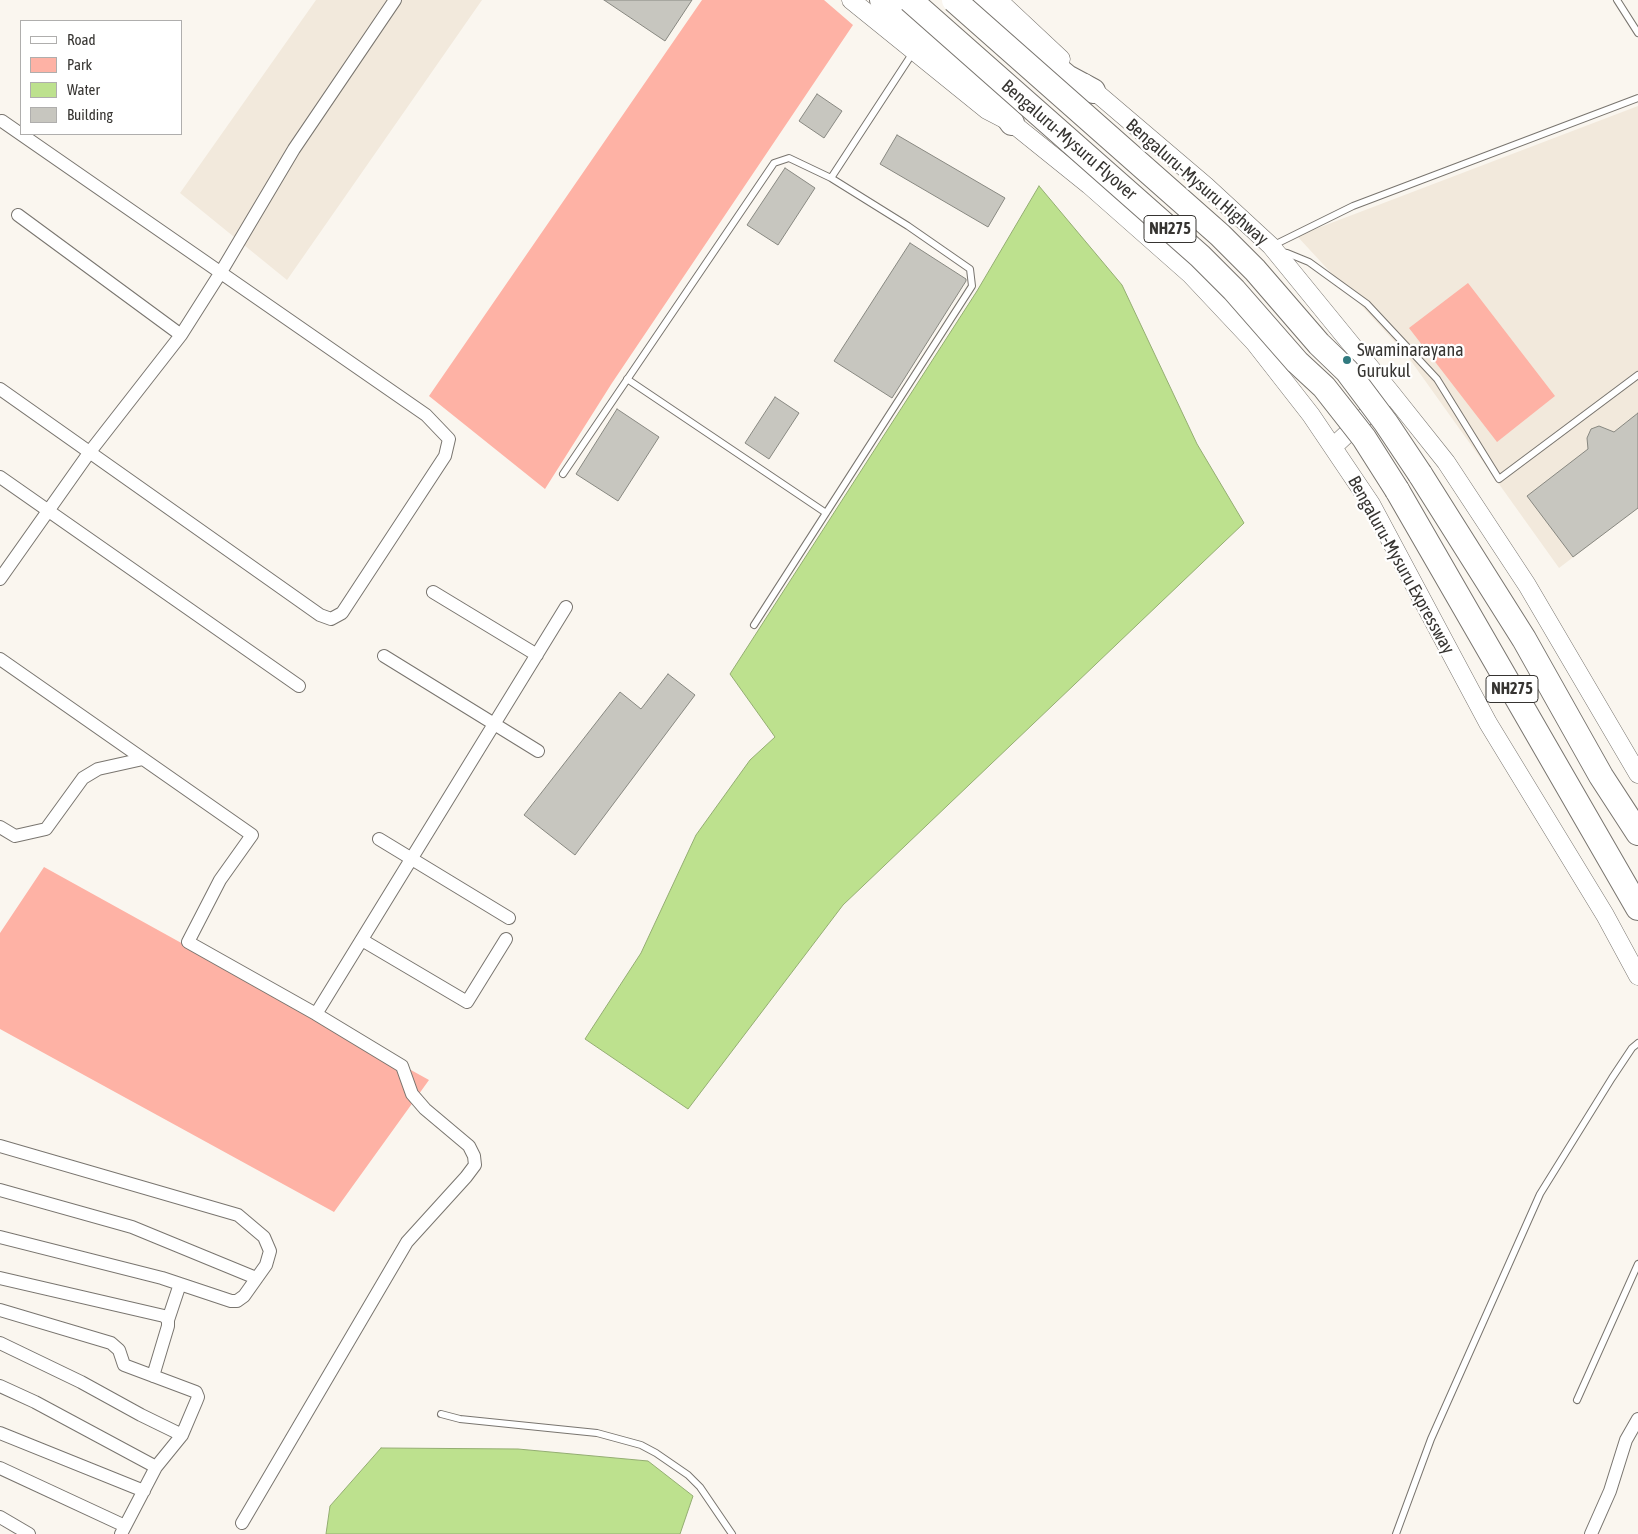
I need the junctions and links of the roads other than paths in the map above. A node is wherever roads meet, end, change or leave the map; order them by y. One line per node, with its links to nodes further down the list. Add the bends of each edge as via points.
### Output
1 (395, 0): 20 (street, via 294,149)
2 (851, 0): 10 (street, Bengaluru-Mysuru Expressway / NH275)
3 (882, 0): 14 (highway, Bengaluru-Mysuru Expressway / NH275, via 992,96)
4 (910, 0): 30 (highway, Bengaluru-Mysuru Flyover / NH275, bridge, via 1200,256 1234,290 1297,362 1324,387 1364,438)
5 (954, 0): 46 (highway, Bengaluru-Mysuru Flyover / NH275, bridge, via 1220,235 1347,371 1420,474 1524,639 1601,776)
6 (975, 0): 11 (highway, Bengaluru-Mysuru Highway, via 1060,72)
7 (998, 0): 11 (street)
8 (1617, 0): 9 (lane)
9 (1638, 33)
10 (914, 50): 14 (street, Bengaluru-Mysuru Expressway / NH275, via 987,110); 17 (lane)
11 (1093, 91): 19 (street, Bengaluru-Mysuru Highway, via 1206,186)
12 (1638, 98): 19 (lane, via 1353,206)
13 (2, 120): 15 (street)
14 (1012, 123): 26 (street, Bengaluru-Mysuru Expressway / NH275, via 1089,185 1191,275 1254,342)
15 (20, 132)
16 (24, 135): 20 (street)
17 (831, 178): 23 (lane, via 789,158 774,163); 32 (lane, via 970,269 972,286)
18 (18, 215): 21 (street)
19 (1273, 249): 22 (lane, via 1309,262 1368,304 1437,380 1498,479); 25 (street, Bengaluru-Mysuru Highway)
20 (221, 272): 21 (street); 27 (street, via 426,415 450,439 446,456 342,613 330,619 320,615)
21 (181, 335): 27 (street)
22 (1638, 375)
23 (628, 379): 28 (lane); 32 (lane)
24 (0, 389): 27 (street)
25 (1391, 393): 26 (street); 44 (street, via 1446,462 1522,578)
26 (1333, 447): 53 (street, Bengaluru-Mysuru Expressway / NH275, via 1370,504 1488,723 1605,915)
27 (89, 453): 31 (street)
28 (563, 474)
29 (0, 477): 31 (street)
30 (1397, 490): 49 (highway, Bengaluru-Mysuru Expressway / NH275)
31 (50, 510): 33 (street); 40 (street)
32 (826, 514): 36 (lane)
33 (1, 577)
34 (432, 592): 38 (street)
35 (566, 607): 38 (street)
36 (754, 625)
37 (384, 656): 41 (street)
38 (537, 656): 41 (street)
39 (0, 659): 43 (street)
40 (299, 686)
41 (495, 724): 42 (street); 48 (street)
42 (538, 751)
43 (143, 759): 45 (street, via 98,769 83,778 46,829 15,836); 54 (street, via 252,835 220,880 188,942)
44 (1638, 774)
45 (0, 827)
46 (1638, 833)
47 (379, 839): 48 (street)
48 (412, 859): 50 (street); 52 (street)
49 (1638, 908)
50 (509, 918)
51 (506, 939): 52 (street, via 467,1002)
52 (362, 940): 54 (street)
53 (1638, 976)
54 (316, 1014): 77 (street, via 402,1066 412,1094 469,1146 474,1165 407,1242)
55 (1638, 1043): 81 (lane, via 1612,1078 1540,1194 1431,1439)
56 (0, 1146): 61 (street, via 238,1215 268,1243 268,1259)
57 (0, 1190): 61 (street, via 132,1226)
58 (0, 1237): 62 (street)
59 (1638, 1264): 68 (lane)
60 (0, 1278): 64 (street, via 158,1313)
61 (256, 1278): 62 (street, via 237,1301)
62 (180, 1284): 64 (street)
63 (0, 1310): 66 (street, via 111,1343 119,1350 124,1365)
64 (168, 1320): 66 (street)
65 (0, 1343): 72 (street)
66 (152, 1376): 72 (street, via 196,1392 198,1396)
67 (0, 1386): 73 (street)
68 (1577, 1400)
69 (442, 1414): 80 (lane, via 460,1419 597,1433 641,1445 688,1475)
70 (1638, 1419): 82 (street, via 1626,1440 1610,1491)
71 (0, 1434): 75 (street)
72 (182, 1435): 73 (street)
73 (156, 1467): 75 (street)
74 (0, 1468): 78 (street)
75 (144, 1491): 78 (street)
76 (0, 1517): 79 (street)
77 (242, 1523)
78 (123, 1530)
79 (29, 1534)
80 (732, 1534)
81 (1396, 1534)
82 (1591, 1534)

